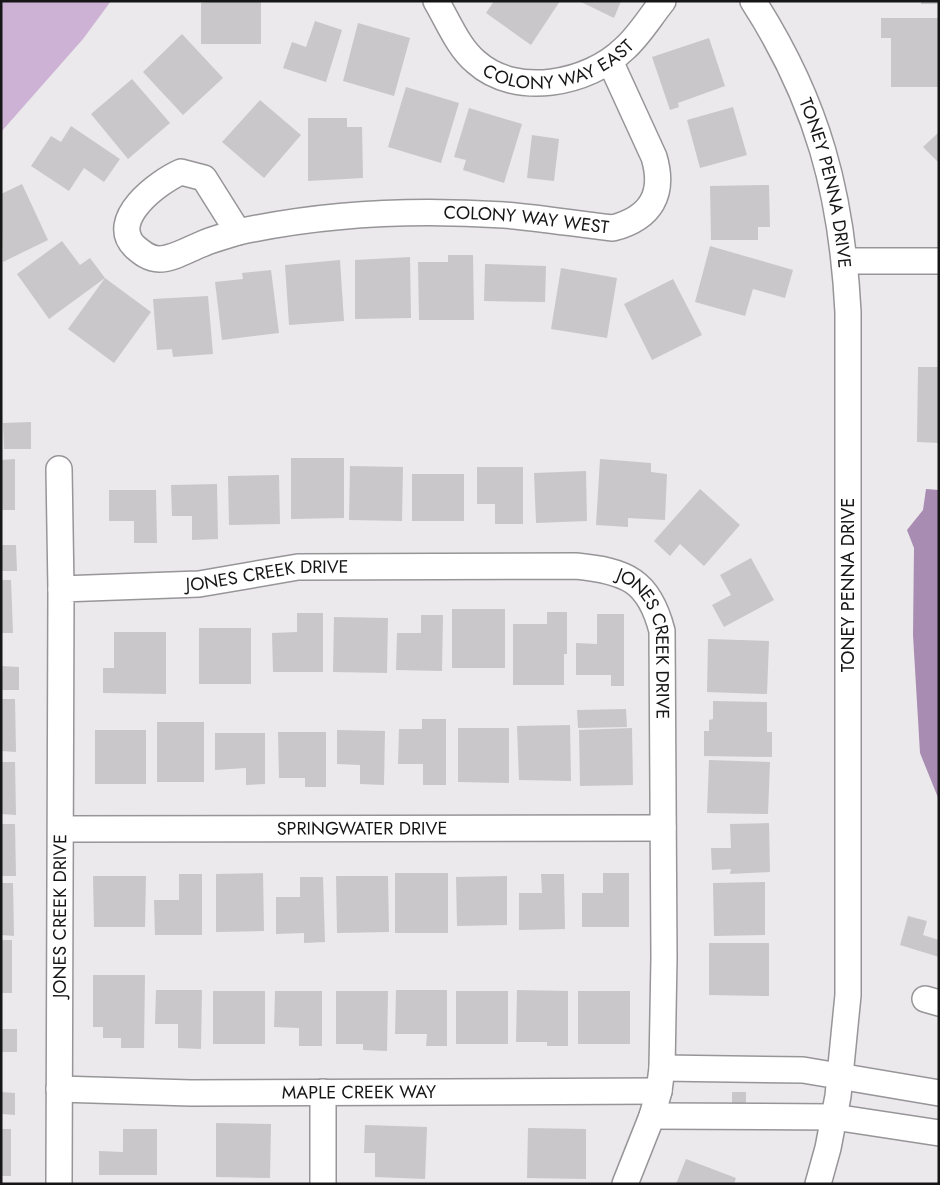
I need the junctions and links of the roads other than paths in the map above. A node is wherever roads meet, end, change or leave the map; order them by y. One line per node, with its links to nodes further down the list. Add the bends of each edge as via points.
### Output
1 (436, 1): 4 (street, COLONY WAY EAST, via 465,50 489,72 535,82 551,82 582,75)
2 (662, 1): 4 (street, COLONY WAY EAST, via 625,49)
3 (753, 1): 6 (street, TONEY PENNA DRIVE, via 774,34 816,126 837,204)
4 (610, 60): 5 (street, COLONY WAY WEST, via 659,172 658,188 652,203 642,216 629,224 613,228 505,215 385,213 316,219)
5 (238, 232)
6 (845, 261): 7 (street); 12 (street, TONEY PENNA DRIVE, via 848,312 848,995)
7 (939, 261)
8 (59, 469): 9 (street, JONES CREEK DRIVE)
9 (61, 589): 10 (street, JONES CREEK DRIVE, via 221,582 298,567 576,566 611,570 631,579 646,592 657,611 662,631); 11 (street, JONES CREEK DRIVE)
10 (663, 828): 11 (street, SPRINGWATER DRIVE); 13 (street, JONES CREEK DRIVE)
11 (62, 829): 14 (street, JONES CREEK DRIVE)
12 (840, 1078): 13 (street, MAPLE CREEK WAY, via 803,1070); 16 (street, MAPLE CREEK WAY); 18 (street, TONEY PENNA DRIVE)
13 (661, 1079): 15 (street, MAPLE CREEK WAY); 17 (street, JONES CREEK DRIVE)
14 (59, 1089): 15 (street, MAPLE CREEK WAY); 20 (street, JONES CREEK DRIVE)
15 (323, 1092): 21 (street)
16 (939, 1093)
17 (652, 1116): 18 (street); 22 (street, JONES CREEK DRIVE)
18 (834, 1117): 19 (street); 23 (street, TONEY PENNA DRIVE)
19 (939, 1133)
20 (59, 1184)
21 (323, 1184)
22 (625, 1184)
23 (818, 1184)

